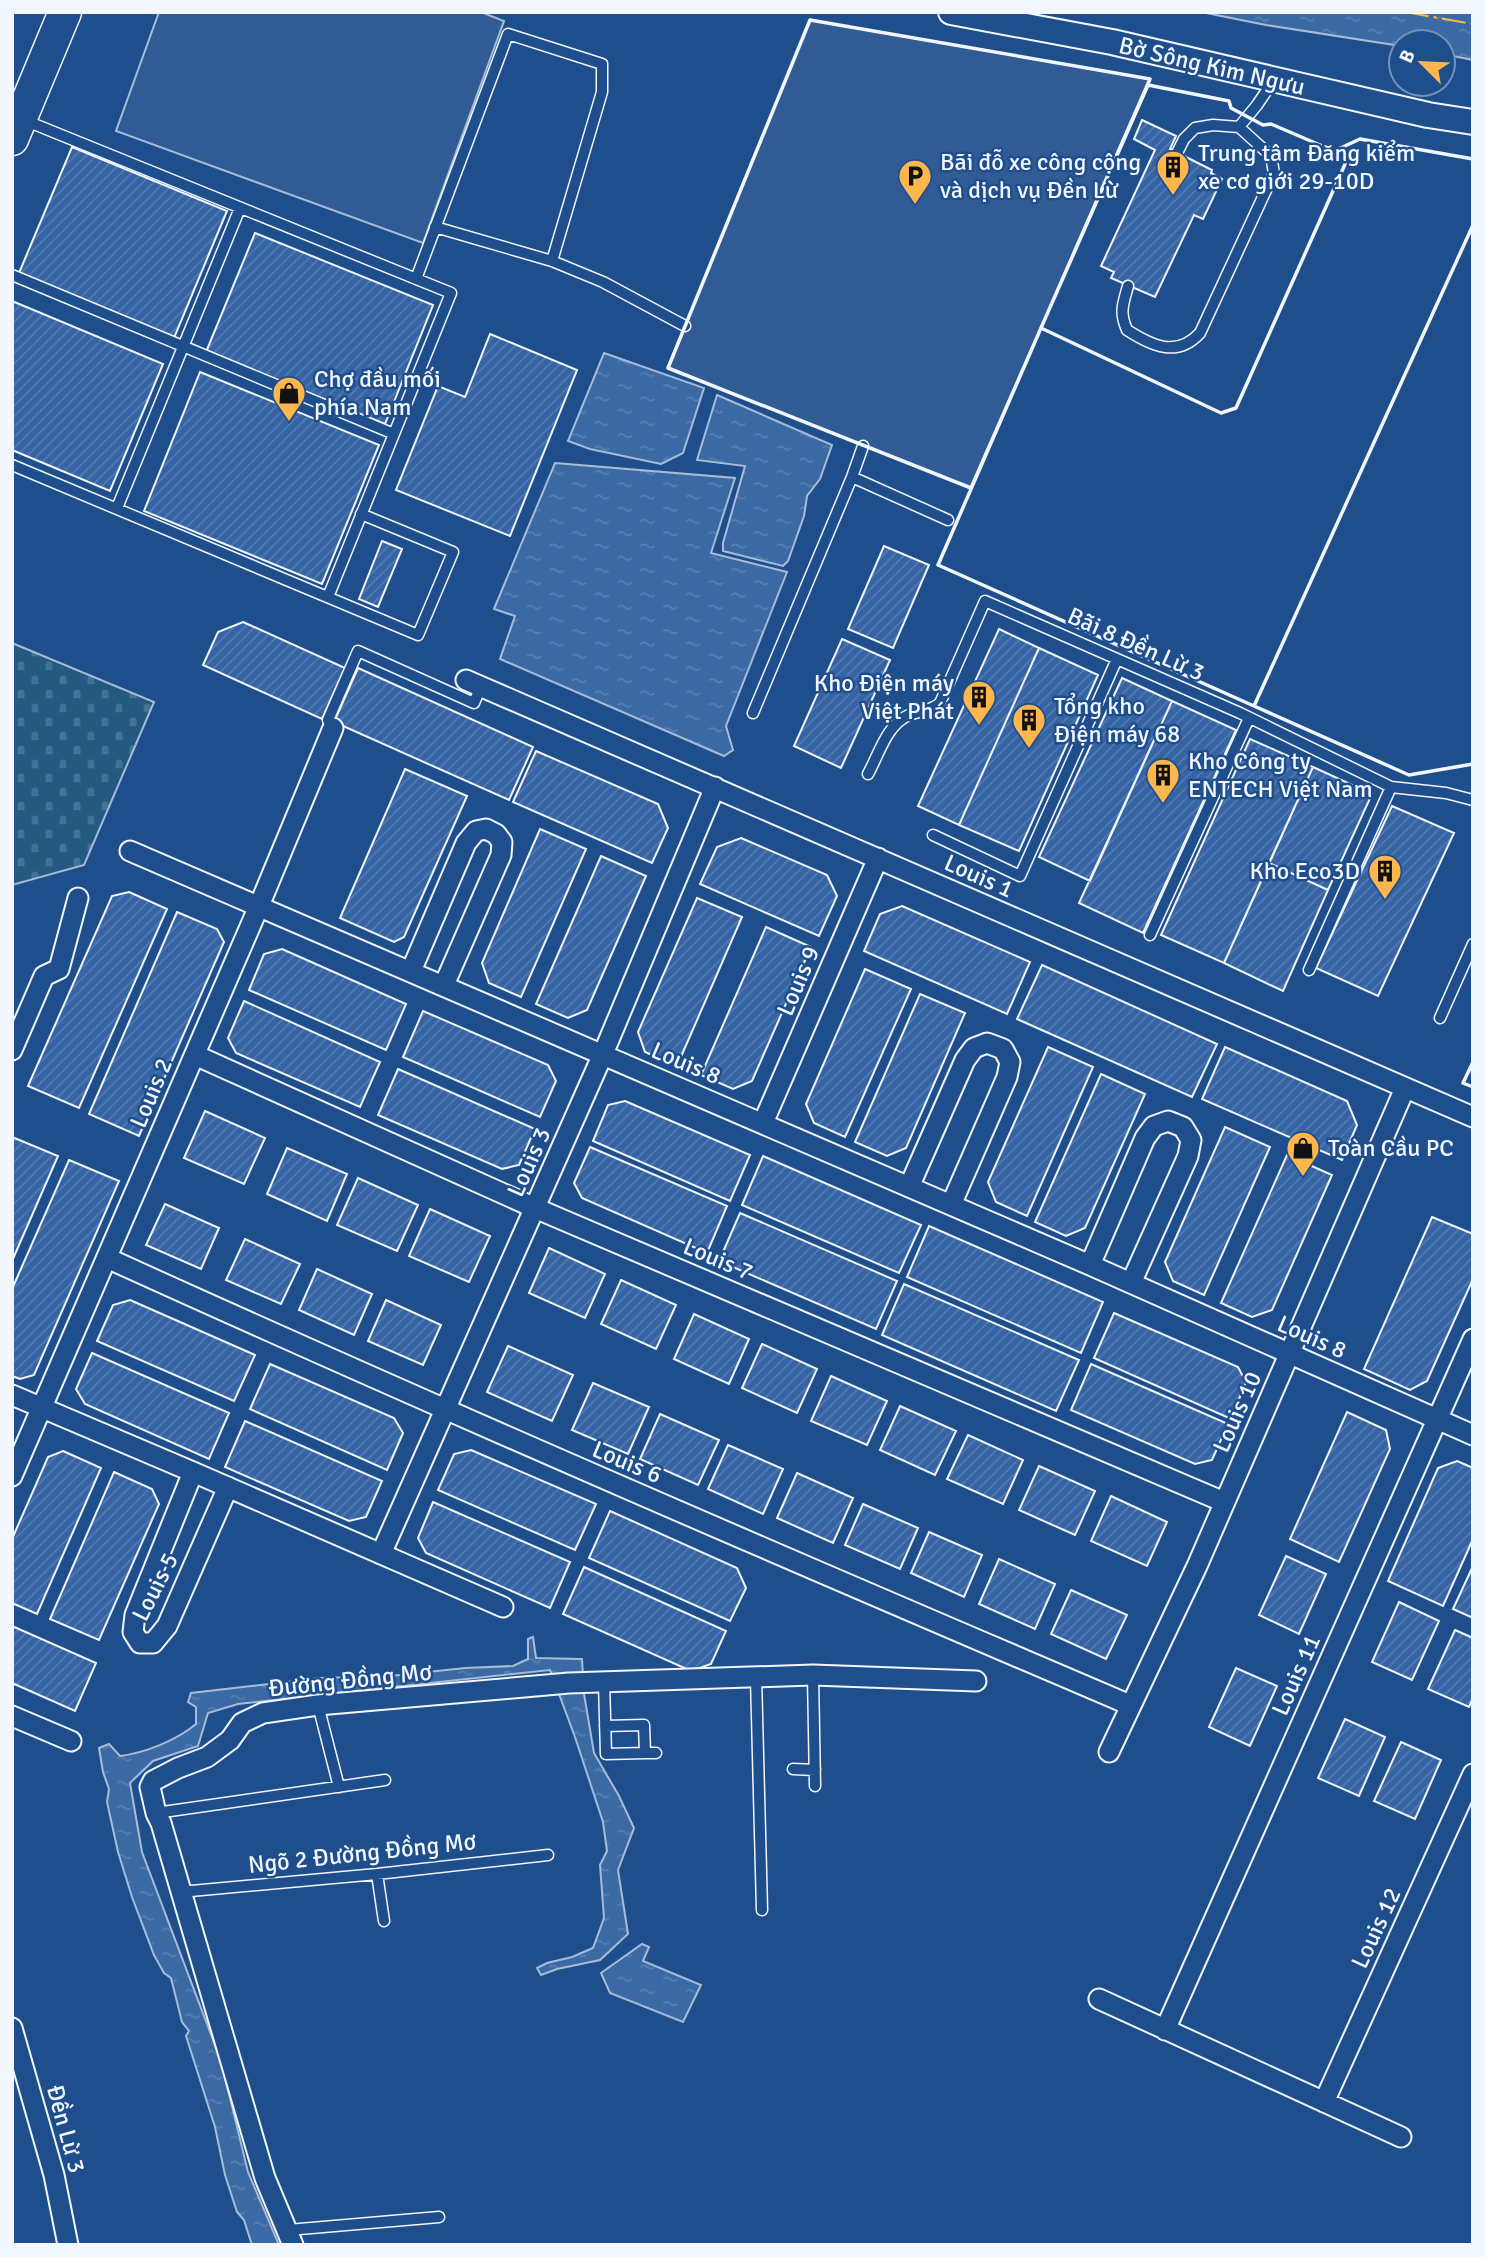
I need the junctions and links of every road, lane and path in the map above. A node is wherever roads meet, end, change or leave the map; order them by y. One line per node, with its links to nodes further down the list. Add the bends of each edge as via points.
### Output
1 (65, 12): 6 (main road)
2 (951, 12): 3 (street, Bờ Sông Kim Ngưu)
3 (1274, 80): 4 (street, Bờ Sông Kim Ngưu); 5 (lane)
4 (1473, 122)
5 (1239, 127): 7 (lane, via 1195,128); 13 (lane, via 1271,156 1274,173 1200,333 1191,343 1163,348 1127,330 1122,307)
6 (16, 129): 8 (lane)
7 (1177, 153)
8 (240, 208): 12 (lane); 15 (lane)
9 (435, 228): 10 (lane); 10 (lane, via 508,33 602,64 602,92); 12 (lane)
10 (552, 261): 14 (lane, via 603,282)
11 (12, 275): 15 (lane)
12 (416, 279): 16 (lane, via 451,293)
13 (1128, 286)
14 (685, 327)
15 (183, 346): 16 (lane); 20 (lane)
16 (394, 434): 21 (lane)
17 (863, 446): 19 (lane)
18 (12, 465): 20 (lane)
19 (852, 477): 22 (lane); 26 (lane)
20 (117, 508): 23 (lane)
21 (361, 514): 23 (lane); 23 (lane, via 453,552 418,635)
22 (948, 520)
23 (328, 597)
24 (1117, 659): 27 (lane, Bãi 8 Đền Lừ 3); 29 (lane, Bãi 8 Đền Lừ 3, via 985,601 940,703 892,726); 33 (lane, via 1020,876)
25 (473, 683): 28 (lane, via 474,703 358,651 328,720); 30 (street, Louis 1)
26 (753, 713)
27 (1250, 718): 31 (lane, Bãi 8 Đền Lừ 3); 38 (lane)
28 (333, 728): 37 (street, Louis 2)
29 (868, 774)
30 (715, 787): 35 (street, Louis 1); 45 (street, Louis 3)
31 (1391, 787): 32 (lane, Bãi 8 Đền Lừ 3); 40 (lane)
32 (1473, 800)
33 (933, 835)
34 (130, 851): 37 (street, Louis 8)
35 (878, 858): 47 (street, Louis 1); 49 (street, Louis 9)
36 (78, 898): 44 (street, via 59,969 44,975)
37 (259, 906): 41 (street, Louis 8); 46 (street, Louis 2)
38 (1150, 935)
39 (1473, 944): 43 (lane)
40 (1309, 970)
41 (411, 971): 42 (street, Louis 8); 42 (street, via 466,843 476,831 486,829 502,842 501,855)
42 (444, 985): 45 (street, Louis 8)
43 (1440, 1018)
44 (12, 1049)
45 (603, 1054): 49 (street, Louis 8); 52 (street, Louis 3)
46 (195, 1055): 52 (street, Louis 7); 53 (street, Louis 2)
47 (1405, 1088): 48 (street, Louis 1); 57 (street, Louis 10)
48 (1473, 1117)
49 (762, 1123): 50 (street, Louis 8)
50 (909, 1187): 51 (street, Louis 8); 51 (street, via 965,1060 974,1048 987,1043 1003,1049 1010,1062 1007,1077)
51 (951, 1205): 54 (street, Louis 8)
52 (535, 1208): 60 (street, Louis 3); 66 (street, Louis 7)
53 (107, 1258): 59 (street, Louis 2); 60 (street, Louis 6)
54 (1090, 1265): 55 (street, Louis 8); 55 (street, via 1145,1138 1154,1126 1168,1121 1184,1127 1191,1140 1188,1156)
55 (1131, 1283): 57 (street, Louis 8)
56 (1473, 1339): 61 (street, Louis 11)
57 (1290, 1353): 61 (street, Louis 8); 66 (street, Louis 10)
58 (12, 1395): 59 (street)
59 (42, 1408): 63 (street); 64 (street, Louis 2)
60 (445, 1410): 67 (street, Louis 3); 74 (street, Louis 6)
61 (1437, 1419): 62 (street, Louis 8); 95 (street, Louis 11)
62 (1473, 1435)
63 (193, 1472): 65 (street); 65 (street, Louis 5, via 135,1615 132,1632 140,1643 153,1643 167,1626)
64 (12, 1476)
65 (228, 1487): 67 (street)
66 (1224, 1502): 74 (street, Louis 10)
67 (381, 1554): 68 (street)
68 (503, 1607)
69 (813, 1675): 70 (street, Đường Đồng Mơ); 71 (street, Đường Đồng Mơ); 82 (lane)
70 (756, 1677): 72 (street, Đường Đồng Mơ); 91 (lane)
71 (976, 1681)
72 (604, 1682): 73 (street, Đường Đồng Mơ); 76 (lane)
73 (318, 1705): 86 (lane); 87 (street, Đường Đồng Mơ, via 263,1713 242,1723 230,1740 207,1757 153,1781 150,1787)
74 (1130, 1705): 78 (street, Louis 10)
75 (12, 1716): 77 (street)
76 (605, 1727): 79 (lane, via 606,1754); 79 (lane, via 644,1725)
77 (71, 1741)
78 (1109, 1752)
79 (645, 1753): 80 (lane)
80 (656, 1753)
81 (793, 1769): 82 (lane)
82 (815, 1770): 85 (lane)
83 (1473, 1774): 96 (street, Louis 12)
84 (385, 1780): 86 (lane)
85 (816, 1786)
86 (339, 1787): 87 (lane)
87 (156, 1813): 90 (street, Đường Đồng Mơ)
88 (548, 1855): 89 (lane, Ngõ 2 Đường Đồng Mơ)
89 (377, 1874): 90 (lane, Ngõ 2 Đường Đồng Mơ); 92 (lane)
90 (180, 1892): 99 (street, Đường Đồng Mơ, via 265,2178)
91 (762, 1910)
92 (384, 1921)
93 (1099, 2000): 95 (street)
94 (12, 2028): 100 (street, Đền Lừ 3, via 54,2175)
95 (1165, 2030): 96 (street)
96 (1324, 2102): 97 (street)
97 (1401, 2137)
98 (439, 2217): 99 (lane)
99 (291, 2238)
100 (68, 2245)

